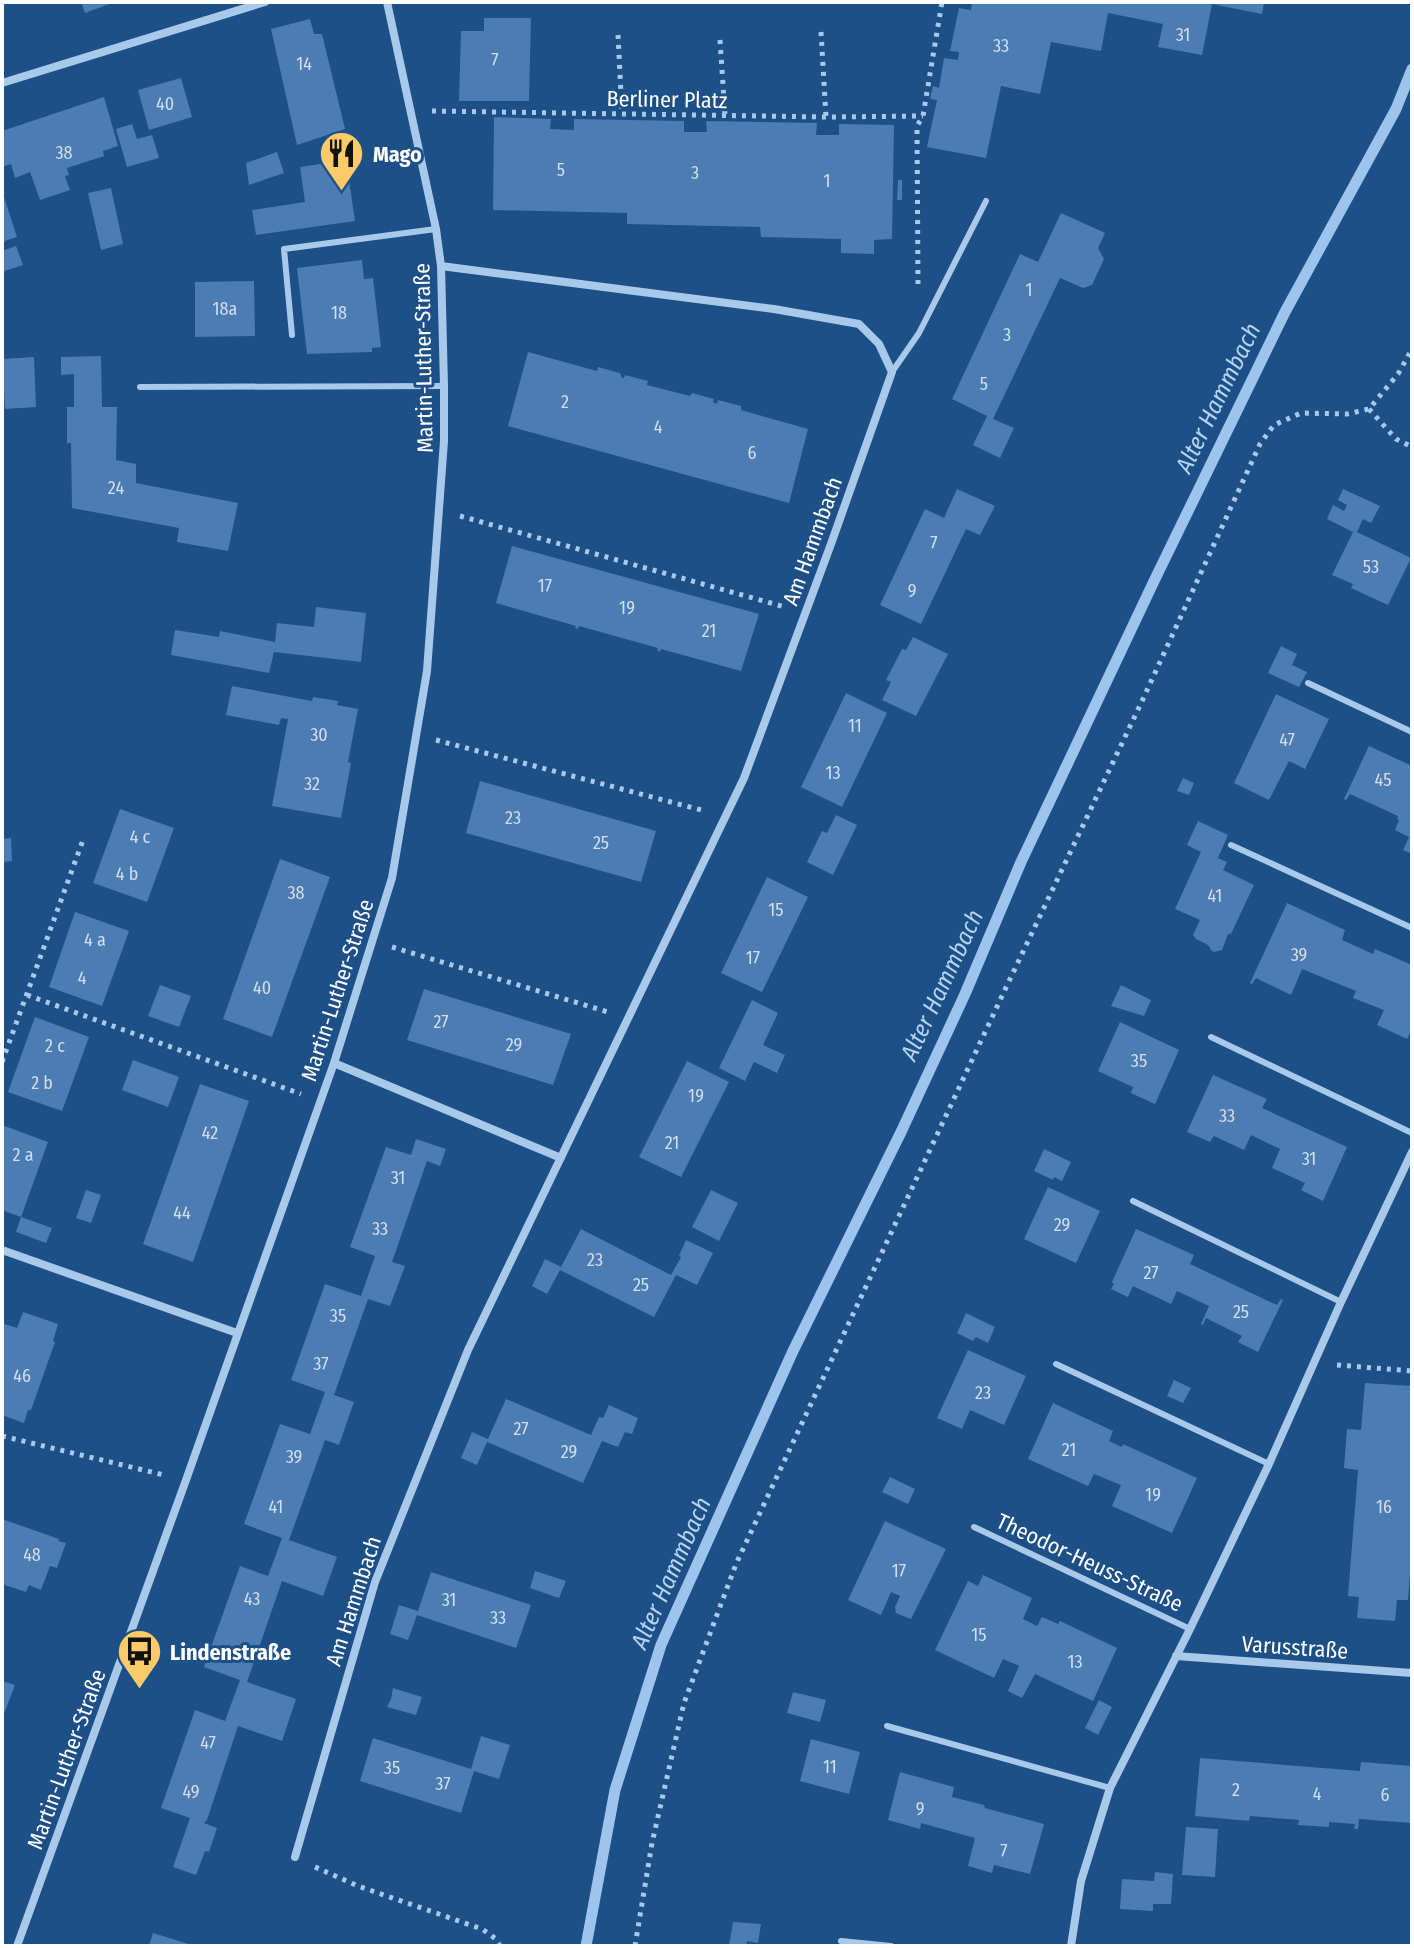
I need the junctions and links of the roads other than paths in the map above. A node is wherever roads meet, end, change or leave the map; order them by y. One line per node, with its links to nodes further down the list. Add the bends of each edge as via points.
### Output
1 (265, 2): 3 (street)
2 (387, 2): 5 (street, Martin-Luther-Straße)
3 (2, 83)
4 (986, 201): 8 (lane, via 919,333)
5 (436, 229): 6 (street, Martin-Luther-Straße); 7 (lane, via 284,249)
6 (441, 266): 8 (street, via 859,324 879,344); 9 (street, Martin-Luther-Straße)
7 (292, 335)
8 (892, 372): 19 (street, Am Hammbach, via 744,778)
9 (444, 386): 10 (lane); 16 (street, Martin-Luther-Straße, via 427,671 417,735 392,878)
10 (140, 387)
11 (1308, 683): 12 (lane)
12 (1412, 732)
13 (1231, 845): 14 (lane)
14 (1412, 928)
15 (1211, 1037): 17 (lane)
16 (334, 1063): 19 (street); 23 (street, Martin-Luther-Straße)
17 (1412, 1133)
18 (1412, 1152): 22 (street, Theodor-Heuss-Straße)
19 (561, 1158): 32 (street, Am Hammbach, via 468,1350 375,1582)
20 (1133, 1201): 22 (lane)
21 (2, 1250): 23 (street)
22 (1341, 1302): 25 (street, Theodor-Heuss-Straße)
23 (237, 1333): 34 (street, Martin-Luther-Straße)
24 (1056, 1364): 25 (lane)
25 (1269, 1464): 27 (street, Theodor-Heuss-Straße)
26 (974, 1527): 27 (lane, Theodor-Heuss-Straße)
27 (1190, 1629): 28 (street, Theodor-Heuss-Straße)
28 (1176, 1656): 29 (street, Varusstraße); 31 (street, Theodor-Heuss-Straße)
29 (1412, 1673)
30 (887, 1726): 31 (lane)
31 (1110, 1788): 36 (street, Theodor-Heuss-Straße, via 1081,1881)
32 (295, 1857)
33 (841, 1941): 35 (lane)
34 (17, 1946)
35 (891, 1946)
36 (1071, 1946)

